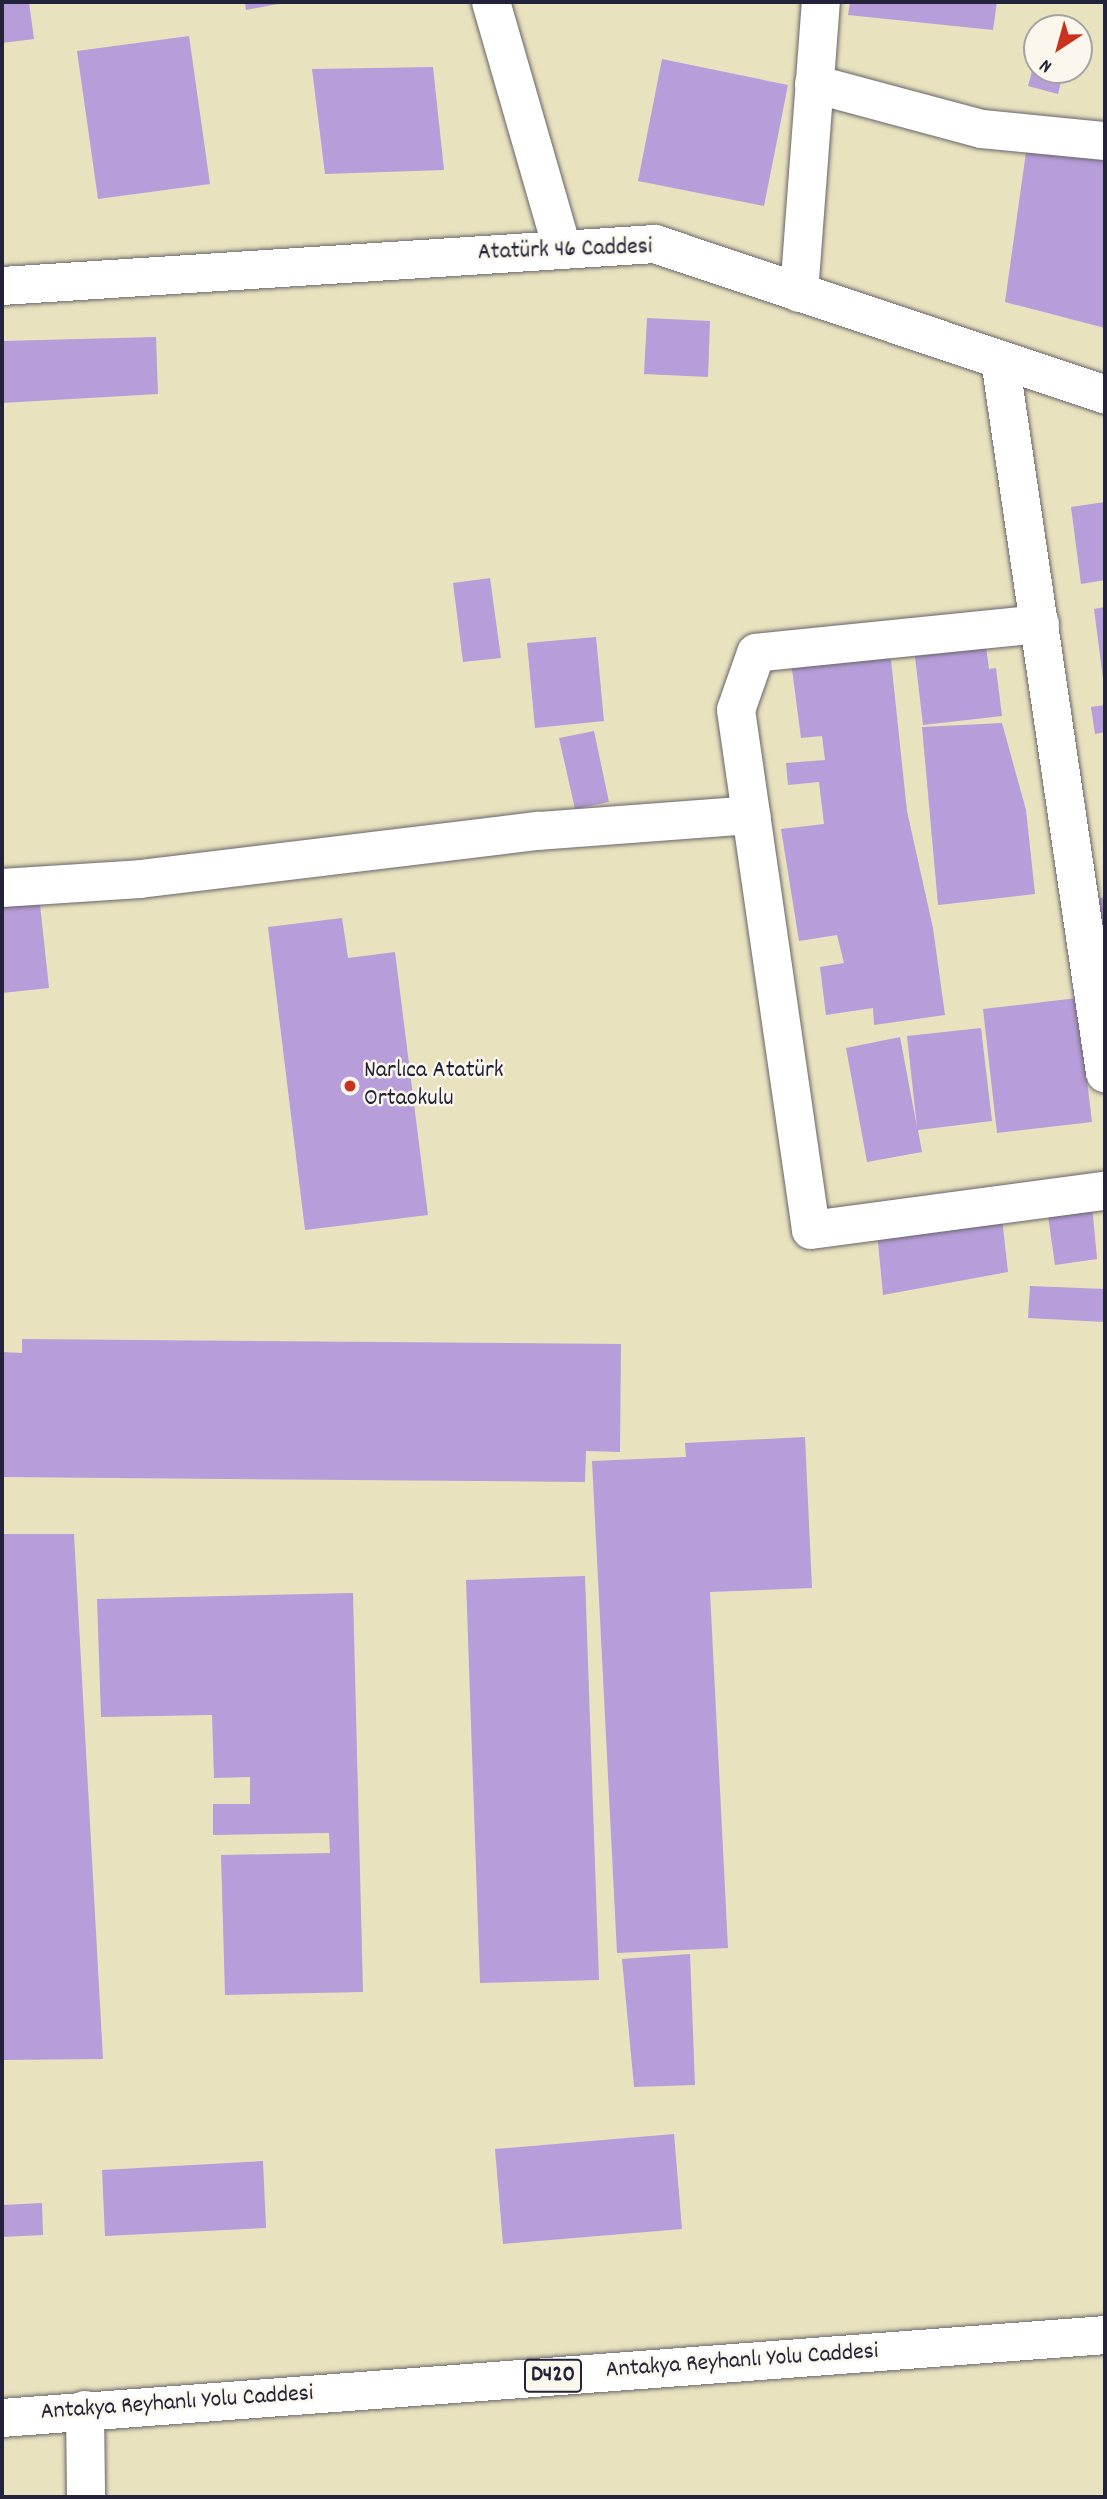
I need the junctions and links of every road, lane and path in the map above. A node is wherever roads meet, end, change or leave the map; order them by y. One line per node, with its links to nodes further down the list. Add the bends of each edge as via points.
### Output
1 (491, 2): 5 (street)
2 (821, 2): 3 (street)
3 (814, 84): 4 (street, via 982,129); 7 (street)
4 (1105, 141)
5 (562, 248): 6 (street, Atatürk 46 Caddesi); 7 (street, Atatürk 46 Caddesi, via 655,244)
6 (2, 286)
7 (799, 293): 8 (street, Atatürk 46 Caddesi)
8 (1000, 360): 9 (street, Atatürk 46 Caddesi); 10 (street)
9 (1105, 395)
10 (1040, 624): 11 (street, via 756,653 736,710); 13 (street)
11 (751, 815): 12 (street, via 539,831 140,879); 14 (street, via 810,1230)
12 (2, 888)
13 (1105, 1073)
14 (1105, 1191)
15 (1105, 2335): 16 (street, Antakya Reyhanlı Yolu Caddesi / D420)
16 (85, 2410): 17 (street, Antakya Reyhanlı Yolu Caddesi / D420); 18 (street)
17 (2, 2418)
18 (86, 2497)

